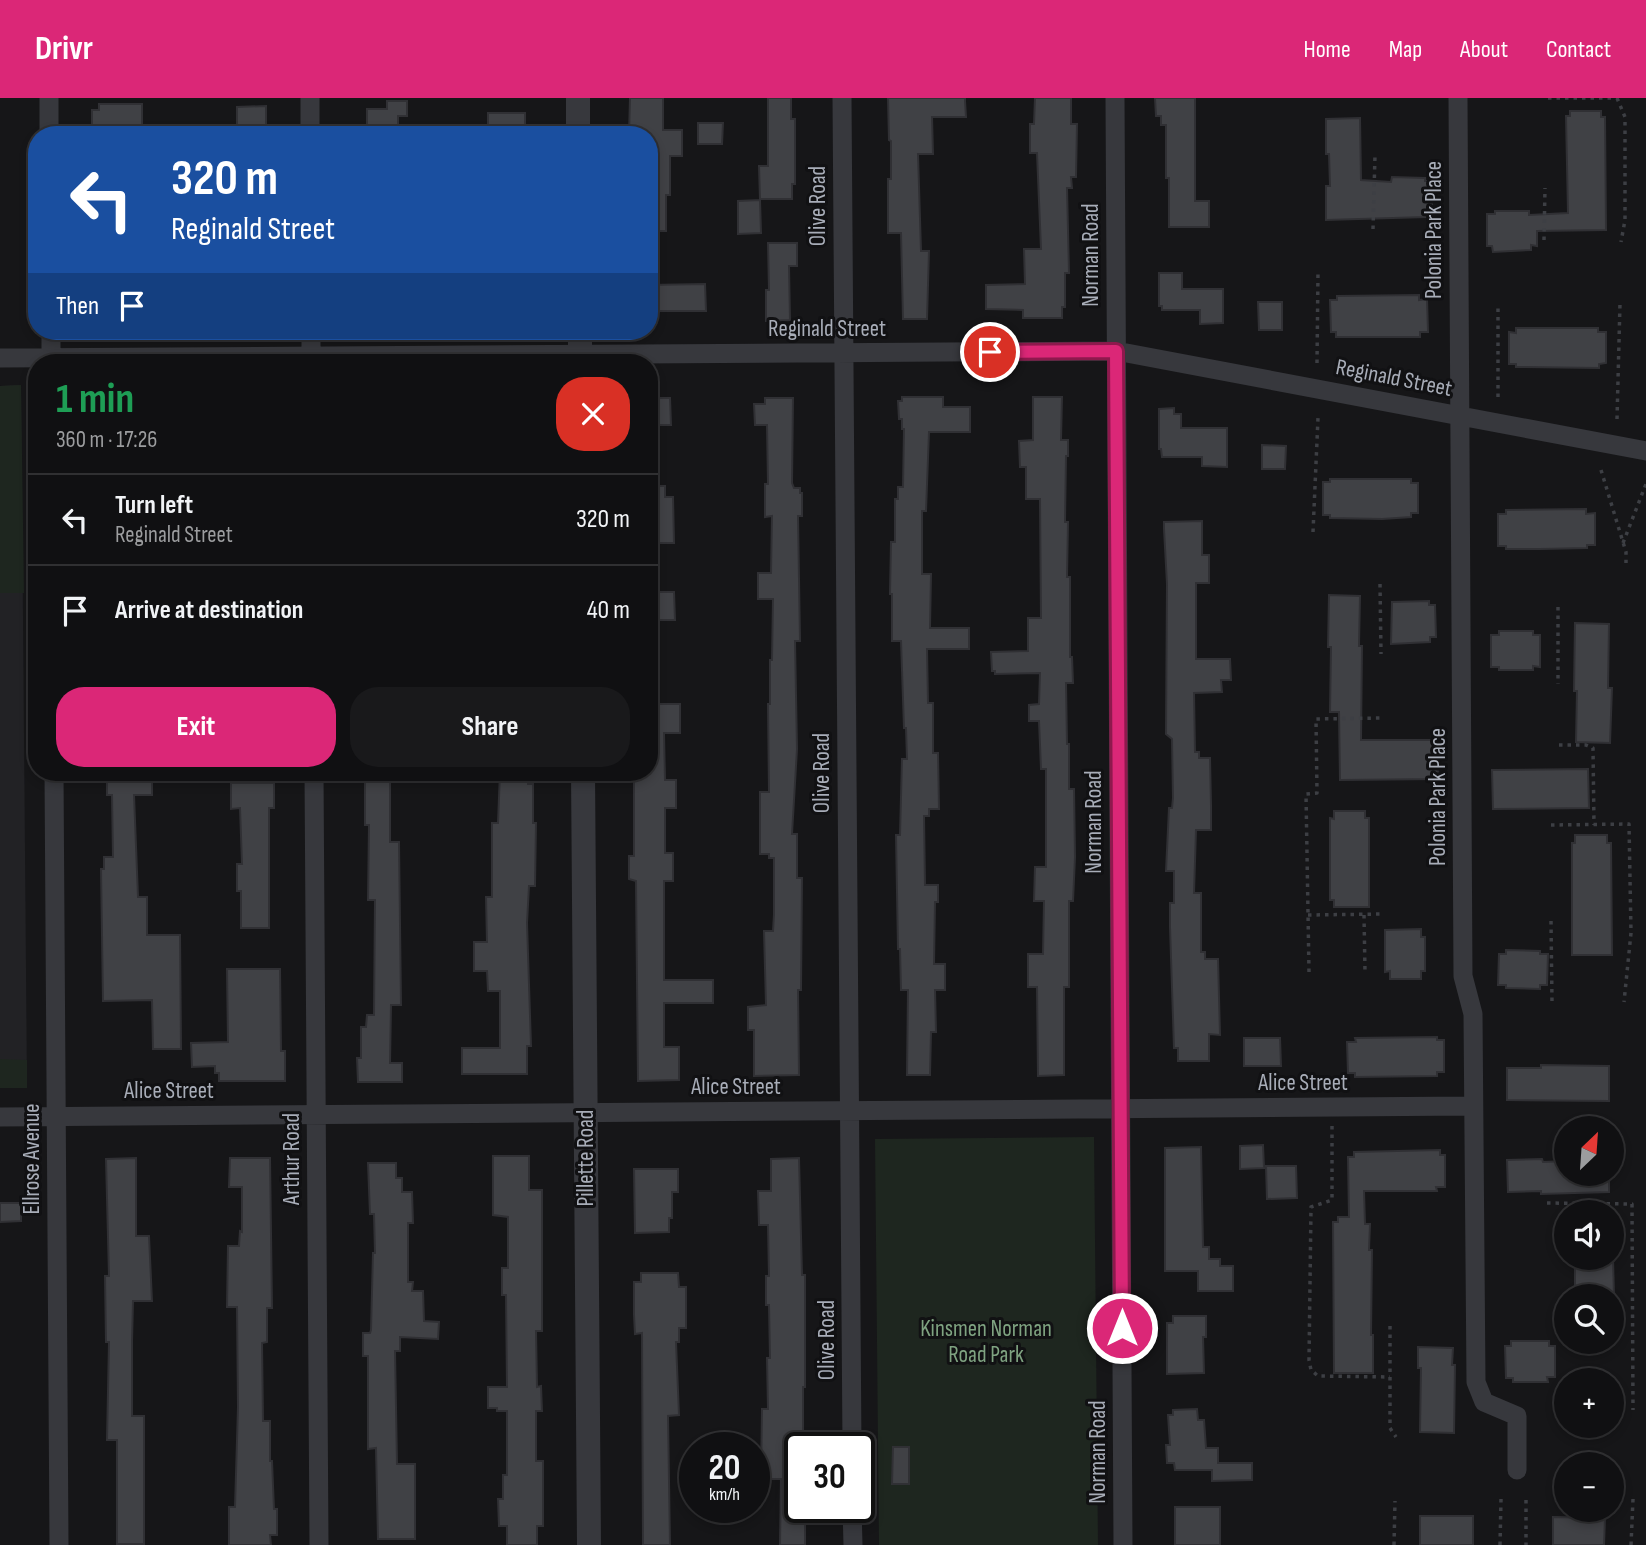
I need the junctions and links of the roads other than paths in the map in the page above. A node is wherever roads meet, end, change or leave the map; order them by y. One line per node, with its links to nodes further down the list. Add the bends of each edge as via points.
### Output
1 (49, 98): 7 (street)
2 (310, 98): 8 (street)
3 (578, 98): 9 (street)
4 (842, 98): 12 (street, Olive Road)
5 (1115, 98): 11 (street, Norman Road)
6 (1458, 98): 16 (street, Polonia Park Place)
7 (49, 126)
8 (310, 126)
9 (578, 126)
10 (580, 349): 12 (street, Reginald Street); 13 (street, Reginald Street)
11 (1116, 351): 12 (street, Reginald Street); 16 (street, Reginald Street); 22 (street, Norman Road)
12 (844, 353): 23 (street, Olive Road)
13 (446, 354)
14 (0, 359): 15 (street, Reginald Street)
15 (28, 360)
16 (1460, 415): 17 (street, Reginald Street); 21 (street, Polonia Park Place, via 1463,976 1473,1014)
17 (1646, 451)
18 (54, 781): 26 (street, Ellrose Avenue)
19 (314, 781): 25 (street, Arthur Road)
20 (583, 781): 24 (street, Pillette Road)
21 (1472, 1106): 22 (street, Alice Street); 29 (street, Polonia Park Place, via 1476,1382 1484,1402 1517,1416)
22 (1120, 1108): 23 (street, Alice Street); 35 (street, Norman Road)
23 (849, 1111): 24 (street, Alice Street); 28 (street, Olive Road)
24 (586, 1112): 25 (street, Alice Street); 33 (street, Pillette Road)
25 (316, 1114): 26 (street, Alice Street); 32 (street, Arthur Road)
26 (56, 1116): 27 (street, Alice Street); 31 (street, Ellrose Avenue)
27 (0, 1117)
28 (852, 1432)
29 (1517, 1471)
30 (852, 1523): 34 (street)
31 (59, 1545)
32 (319, 1545)
33 (589, 1545)
34 (853, 1545)
35 (1123, 1545)

